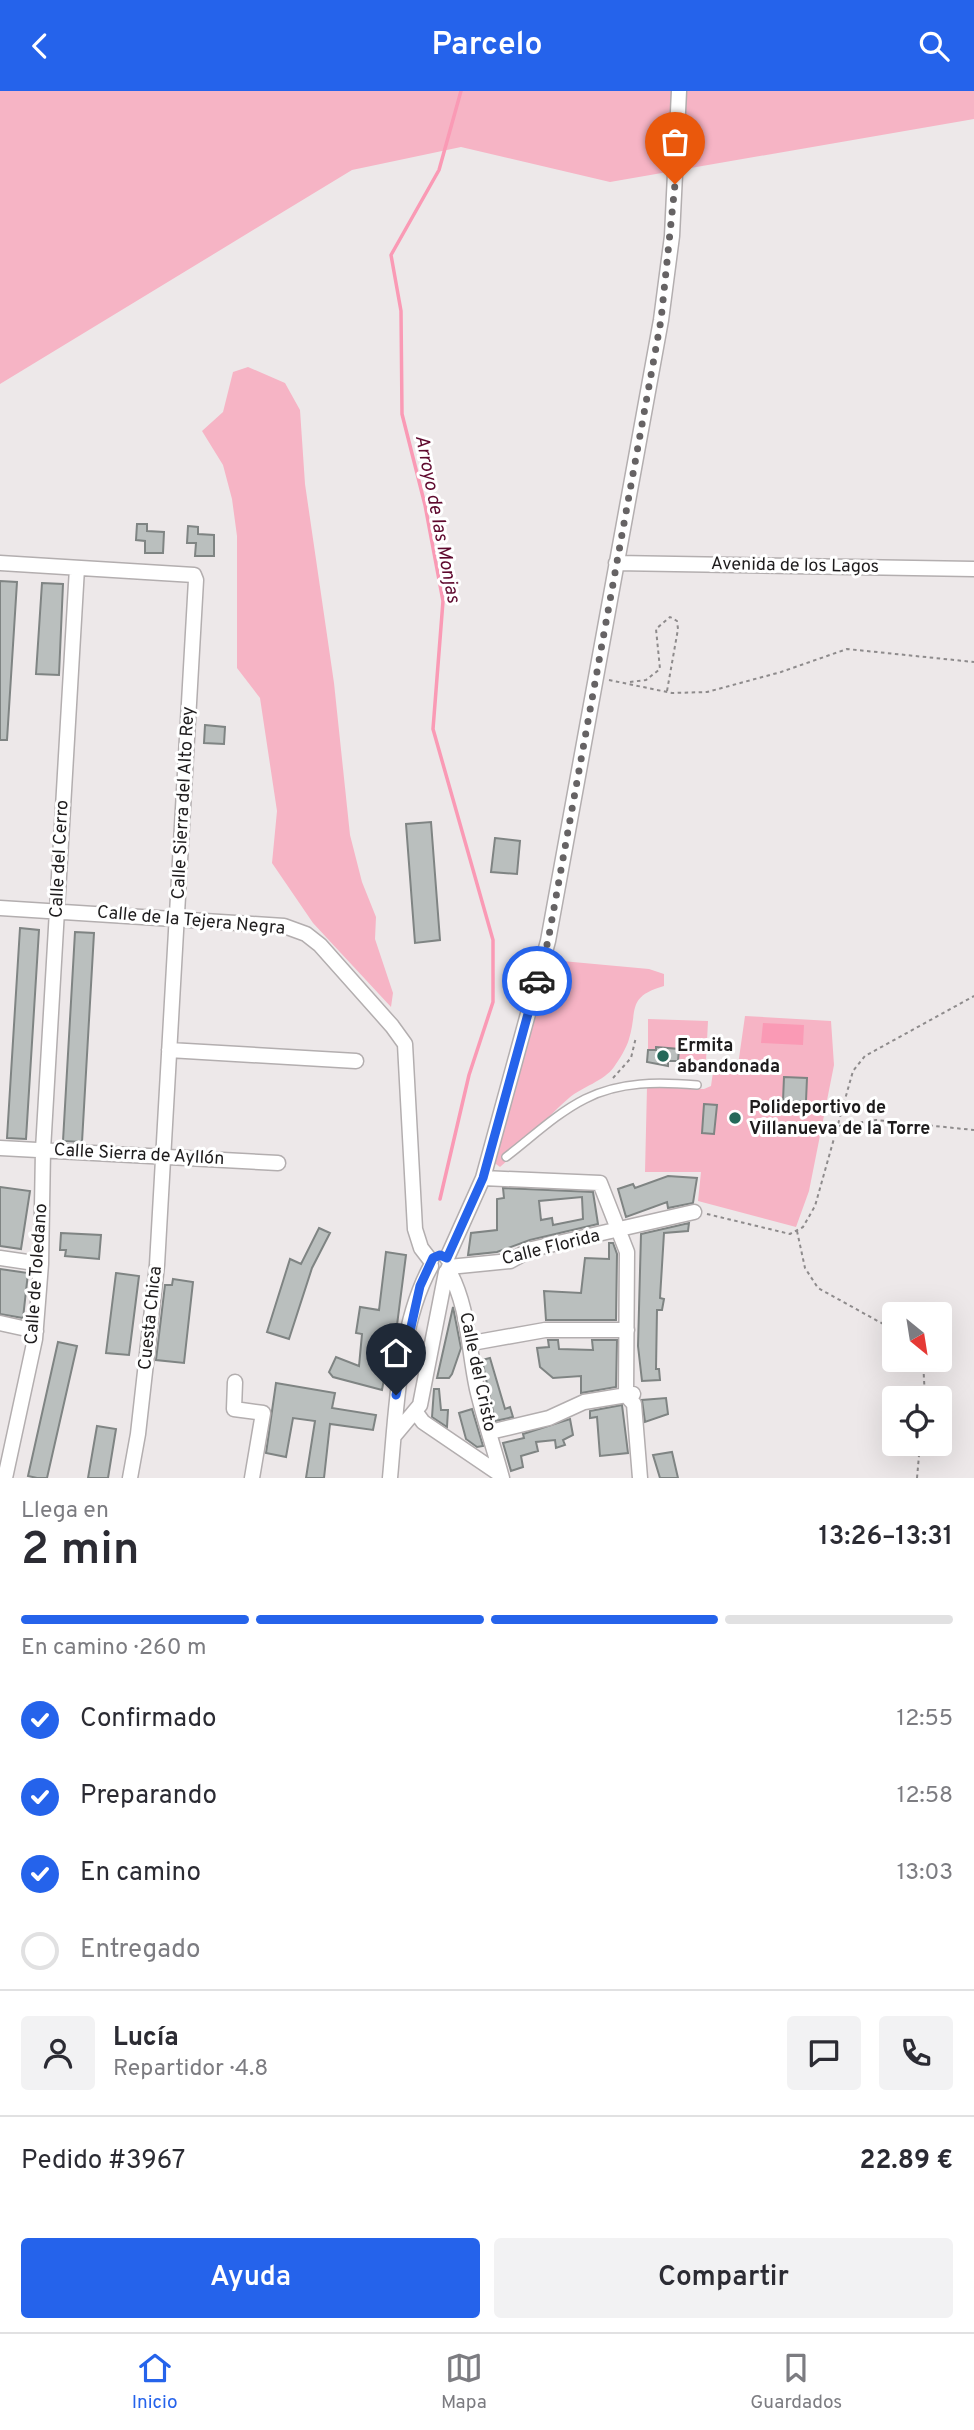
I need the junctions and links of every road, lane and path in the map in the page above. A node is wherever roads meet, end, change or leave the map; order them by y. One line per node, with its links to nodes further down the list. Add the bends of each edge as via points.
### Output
1 (680, 91): 3 (street, via 672,236 661,320)
2 (0, 563): 4 (street)
3 (616, 563): 5 (street, Avenida de los Lagos); 7 (street)
4 (77, 568): 11 (street, Calle del Cerro); 12 (street, Calle Sierra del Alto Rey, via 194,575)
5 (974, 569)
6 (974, 662): 9 (path, via 847,649 745,683 707,692)
7 (594, 678): 8 (path); 24 (street, via 548,941)
8 (627, 683): 9 (path); 9 (path, via 646,680 660,669 656,629 670,617 677,621 678,629)
9 (667, 692)
10 (0, 908): 11 (street, Calle de la Tejera Negra)
11 (57, 911): 12 (street, Calle de la Tejera Negra); 22 (street, Calle del Cerro)
12 (177, 919): 15 (street, Calle Sierra del Alto Rey); 31 (street, Calle de la Tejera Negra, via 284,926 306,934 392,1025 405,1044 415,1229)
13 (974, 996): 19 (path, via 865,1056 853,1071)
14 (636, 1037): 17 (path, via 631,1058)
15 (169, 1050): 16 (street); 23 (street, Calle Sierra del Alto Rey)
16 (356, 1061)
17 (610, 1080)
18 (697, 1085): 24 (lane, via 655,1082 619,1087 584,1099 510,1157)
19 (838, 1126): 20 (path, via 876,1120); 28 (path, via 815,1206 803,1227)
20 (974, 1130)
21 (0, 1148): 22 (street, Calle Sierra de Ayllón)
22 (43, 1150): 23 (street, Calle Sierra de Ayllón); 32 (street, Calle de Toledano)
23 (163, 1157): 25 (street, Calle Sierra de Ayllón); 48 (street, Cuesta Chica, via 157,1265)
24 (488, 1158): 26 (street)
25 (278, 1163)
26 (483, 1178): 29 (street, via 600,1183); 33 (street)
27 (694, 1212): 28 (path, via 765,1230 790,1234); 29 (street, Calle Florida)
28 (796, 1230): 35 (path, via 805,1268 818,1288)
29 (621, 1231): 33 (street, Calle Florida, via 532,1249 510,1261); 36 (street, via 627,1252)
30 (0, 1258): 32 (street)
31 (431, 1263): 33 (street, Calle Florida, via 438,1255); 41 (street, via 420,1286)
32 (41, 1264): 37 (street, Calle de Toledano)
33 (447, 1266): 38 (street, Calle del Cristo, via 459,1289); 42 (street)
34 (0, 1323): 37 (street)
35 (882, 1323)
36 (627, 1330): 38 (street, via 545,1330); 40 (street)
37 (36, 1331): 47 (street, Calle de Toledano)
38 (472, 1343): 43 (street, Calle del Cristo, via 477,1388)
39 (235, 1382): 49 (street, via 234,1409 263,1413)
40 (630, 1394): 43 (street, via 584,1402 549,1417); 51 (street)
41 (396, 1395): 42 (street); 44 (street)
42 (417, 1408): 44 (street); 46 (street, via 423,1422)
43 (490, 1432): 46 (street, Calle del Cristo)
44 (394, 1436): 50 (street)
45 (919, 1456): 52 (path)
46 (501, 1477)
47 (5, 1478)
48 (130, 1478)
49 (252, 1478)
50 (390, 1478)
51 (640, 1478)
52 (917, 1478)

